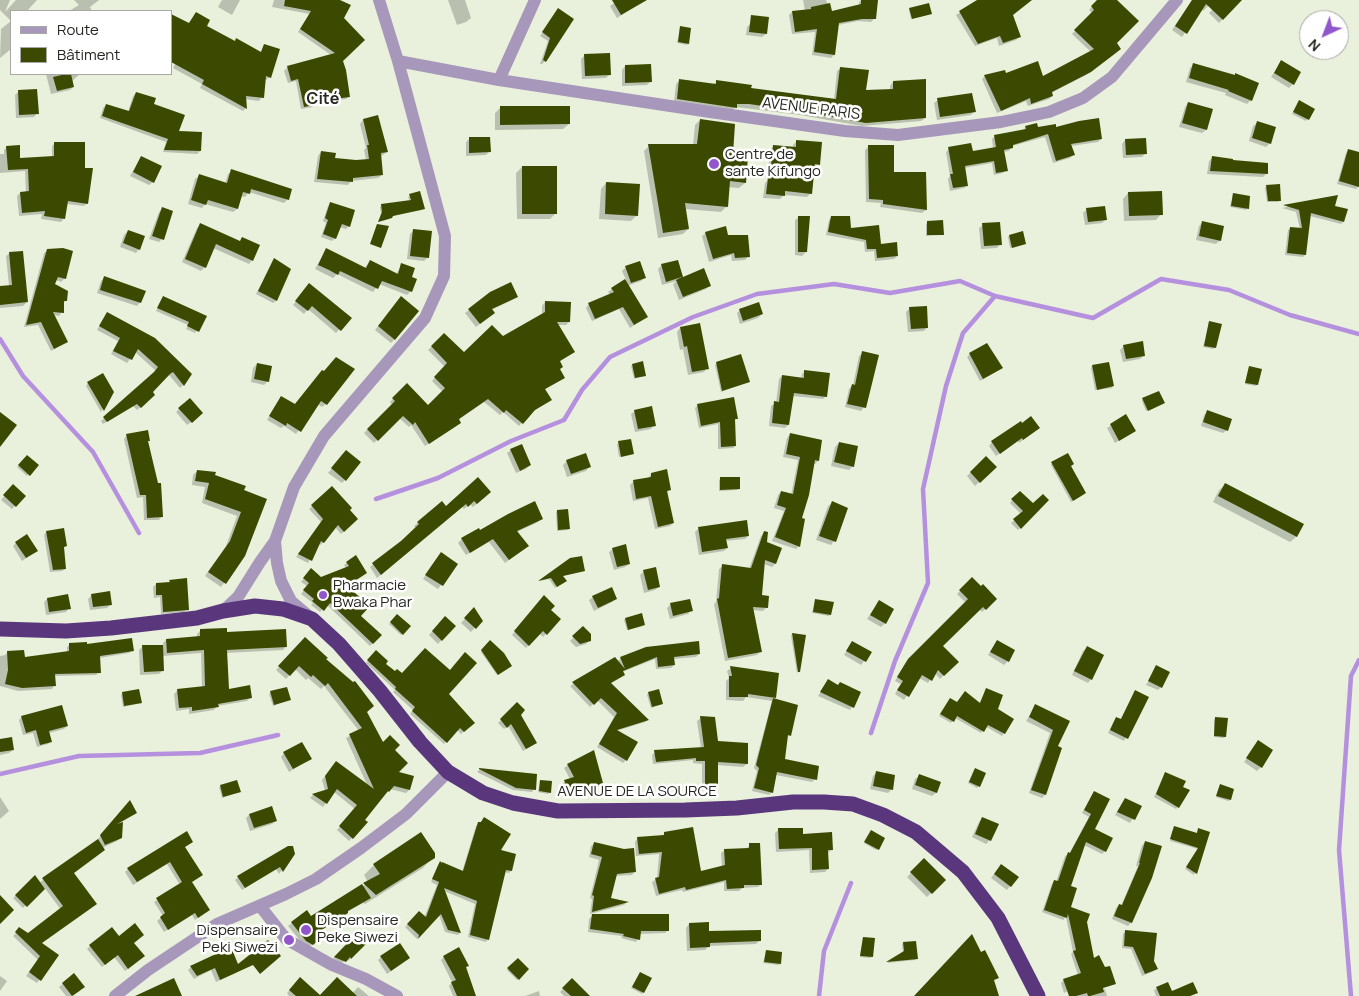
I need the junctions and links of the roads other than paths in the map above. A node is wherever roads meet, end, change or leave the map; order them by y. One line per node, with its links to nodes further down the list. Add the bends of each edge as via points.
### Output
1 (378, 0): 4 (street)
2 (535, 0): 5 (street)
3 (1177, 0): 5 (street, AVENUE PARIS, via 1112,77 1083,98 1049,112 941,131 898,135 845,131)
4 (398, 61): 5 (street, AVENUE PARIS); 6 (street, via 445,236 444,276 425,318 324,436 294,487)
5 (499, 80)
6 (275, 541): 7 (street, via 238,597); 8 (street, via 281,581 291,601)
7 (223, 610): 8 (highway, AVENUE DE LA SOURCE, via 255,606 283,609); 9 (highway, AVENUE DE LA SOURCE, via 197,618 111,628 66,631)
8 (312, 619): 10 (highway, AVENUE DE LA SOURCE, via 339,644)
9 (0, 629)
10 (448, 772): 11 (street, via 406,814 361,848 316,879); 14 (highway, AVENUE DE LA SOURCE, via 483,793 513,803 558,811 685,810 824,802 852,804 883,815 916,832 963,872 998,918)
11 (260, 906): 12 (street, via 217,924); 13 (street, via 286,939)
12 (115, 996)
13 (397, 996)
14 (1038, 996)

